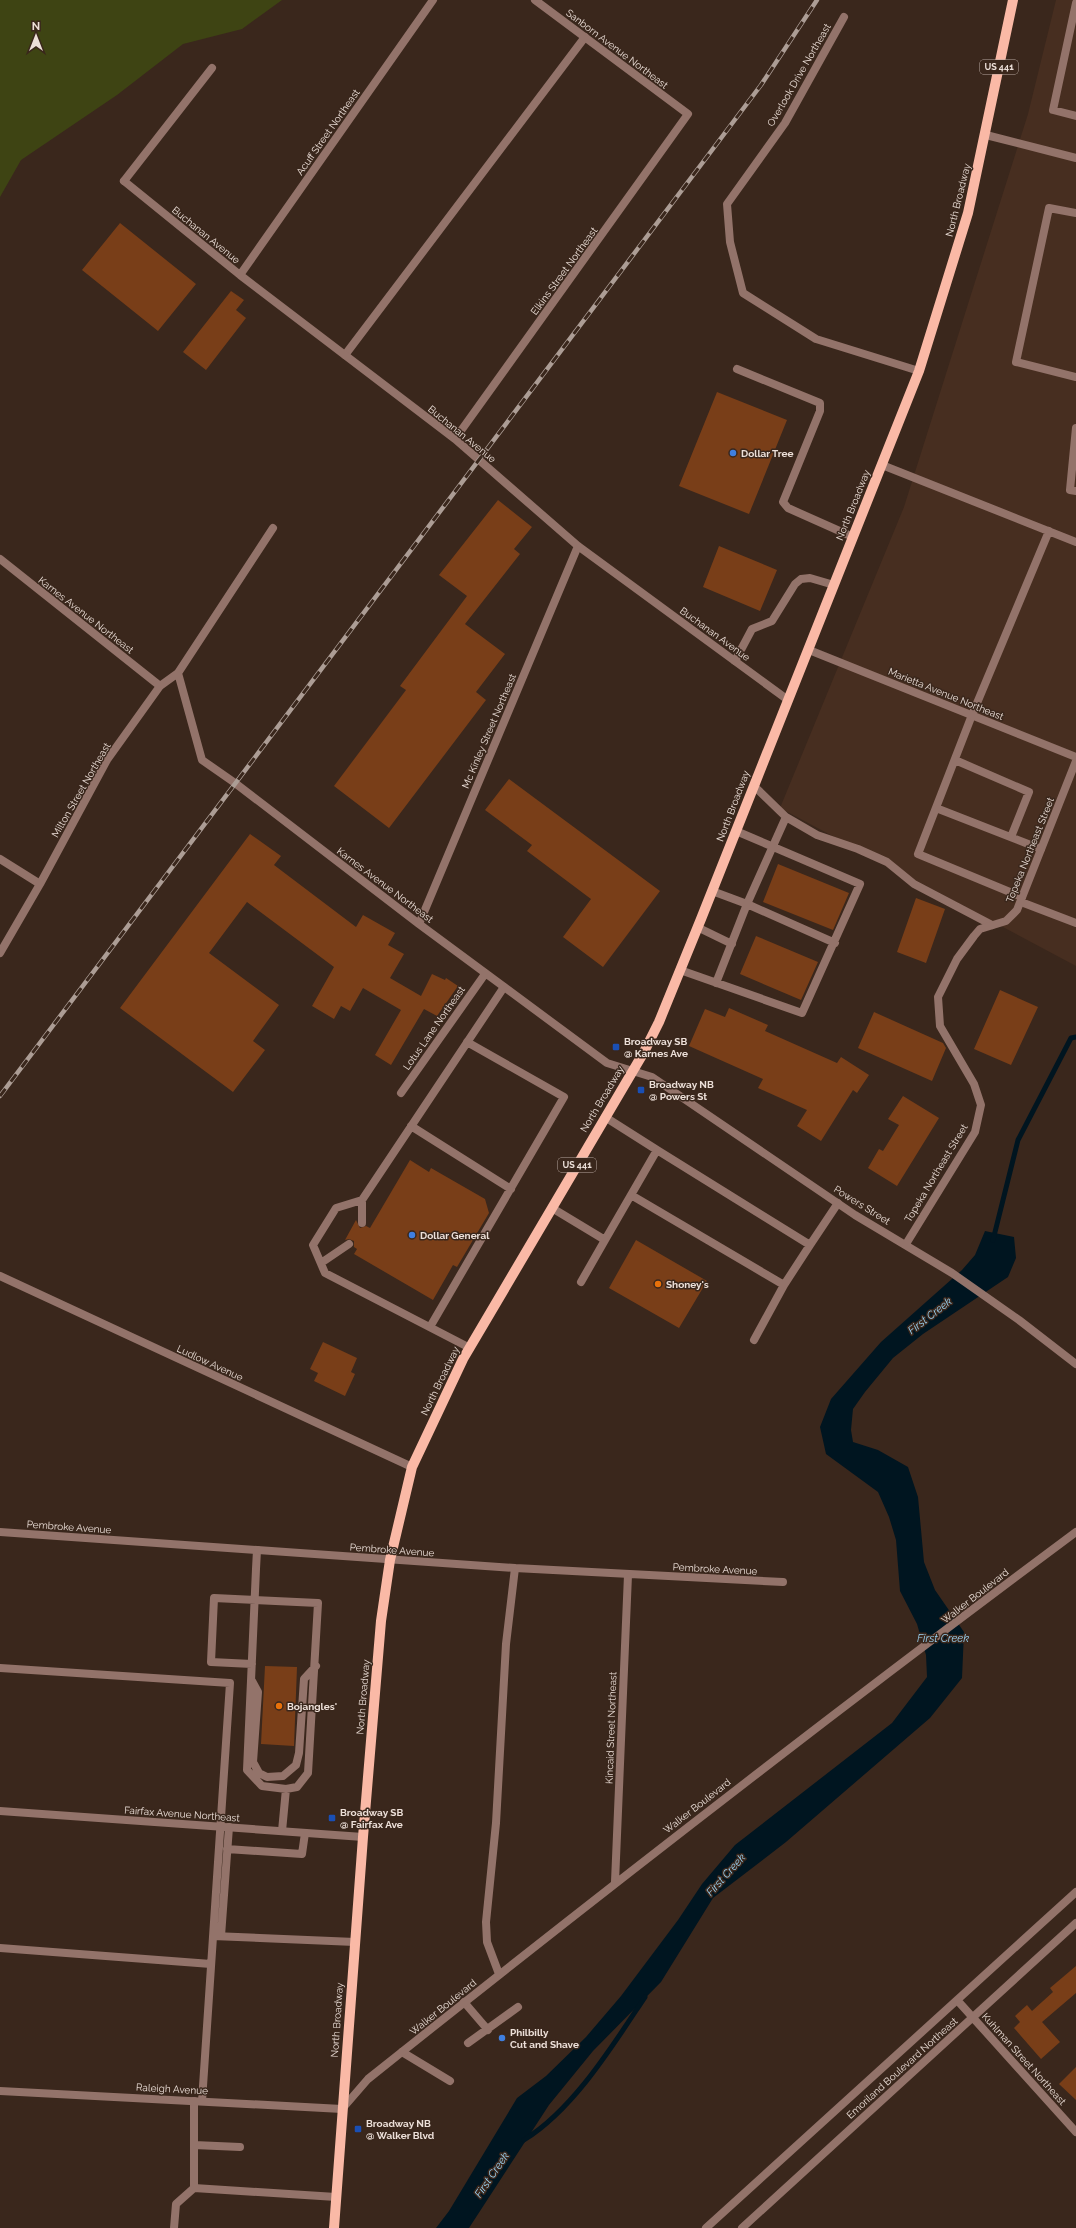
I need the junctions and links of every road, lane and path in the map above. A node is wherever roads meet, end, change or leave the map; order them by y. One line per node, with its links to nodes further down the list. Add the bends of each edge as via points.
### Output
1 (433, 0): 13 (street, Acuff Street Northeast)
2 (535, 0): 6 (street, Sanborn Avenue Northeast)
3 (1013, 0): 10 (main road, North Broadway / US 441)
4 (1076, 3): 9 (street, via 1053,110)
5 (844, 17): 16 (street, Overlook Drive Northeast, via 785,124 727,204 730,242 744,294 816,339)
6 (585, 37): 8 (street, Sanborn Avenue Northeast); 14 (street)
7 (212, 68): 13 (street, Buchanan Avenue, via 124,181)
8 (688, 114): 19 (street, Elkins Street Northeast)
9 (1076, 116)
10 (986, 135): 11 (street); 16 (main road, North Broadway / US 441, via 968,213)
11 (1076, 158)
12 (1076, 213): 17 (street, via 1049,208 1016,362)
13 (240, 275): 14 (street, Buchanan Avenue)
14 (346, 356): 19 (street, Buchanan Avenue)
15 (737, 370): 24 (street, via 820,403 820,411 783,502 788,508)
16 (919, 371): 20 (main road, North Broadway / US 441)
17 (1076, 377)
18 (1076, 428): 21 (street, via 1070,490)
19 (455, 439): 26 (street, Buchanan Avenue)
20 (882, 465): 23 (street); 24 (main road, North Broadway / US 441)
21 (1076, 491)
22 (273, 528): 31 (street, Milton Street Northeast)
23 (1049, 531): 25 (street); 34 (street)
24 (853, 537): 28 (main road, North Broadway / US 441)
25 (1076, 542)
26 (578, 546): 30 (street, Buchanan Avenue); 51 (street, Mc Kinley Street Northeast)
27 (0, 560): 32 (street, Karnes Avenue Northeast)
28 (834, 585): 29 (main road, North Broadway / US 441); 30 (street, via 810,578 801,579 789,591 772,621 752,629)
29 (808, 650): 33 (main road, North Broadway / US 441); 34 (street, Marietta Avenue Northeast)
30 (735, 661): 33 (street, Buchanan Avenue)
31 (178, 673): 32 (street, Milton Street Northeast); 51 (street, Karnes Avenue Northeast, via 202,760)
32 (160, 686): 46 (street, Milton Street Northeast, via 107,760)
33 (788, 700): 38 (main road, North Broadway / US 441)
34 (972, 715): 35 (street, Marietta Avenue Northeast); 36 (street)
35 (1076, 757)
36 (955, 760): 39 (street); 42 (street, via 1029,792)
37 (1076, 761): 44 (street, Topeka Northeast Street)
38 (754, 786): 40 (street); 41 (main road, North Broadway / US 441)
39 (936, 808): 42 (street); 48 (street, via 918,854)
40 (786, 817): 43 (street); 52 (street, via 817,836 858,849 887,862 914,884)
41 (736, 831): 43 (street); 47 (main road, North Broadway / US 441)
42 (1011, 837): 44 (street)
43 (772, 846): 49 (street); 54 (street, via 860,884)
44 (1041, 849): 48 (street, Topeka Northeast Street)
45 (0, 859): 46 (street)
46 (40, 884): 56 (street, Milton Street Northeast)
47 (712, 891): 49 (street); 53 (main road, North Broadway / US 441)
48 (1022, 900): 50 (street); 52 (street, Topeka Northeast Street, via 1017,910 1006,921)
49 (748, 904): 54 (street); 55 (street)
50 (1076, 923)
51 (418, 924): 58 (street, Karnes Avenue Northeast)
52 (992, 925): 75 (street, Topeka Northeast Street, via 980,929 974,936 957,959 938,997 940,1026 974,1084 981,1105 975,1132)
53 (697, 928): 55 (street); 57 (main road, North Broadway / US 441)
54 (834, 943): 59 (street, via 802,1013)
55 (732, 944): 59 (street)
56 (0, 953)
57 (680, 970): 59 (street); 62 (main road, North Broadway / US 441, via 659,1022)
58 (484, 974): 60 (street, Karnes Avenue Northeast); 63 (street, Lotus Lane Northeast)
59 (716, 983)
60 (504, 987): 61 (street); 62 (street, Karnes Avenue Northeast, via 608,1063)
61 (467, 1042): 65 (street); 67 (street, via 564,1097)
62 (633, 1072): 64 (main road, North Broadway / US 441); 70 (street, Powers Street, via 652,1077)
63 (401, 1093)
64 (605, 1117): 66 (street); 71 (main road, North Broadway / US 441)
65 (411, 1126): 67 (street); 69 (street)
66 (657, 1150): 68 (street); 76 (street)
67 (511, 1189): 81 (street)
68 (631, 1195): 73 (street); 80 (street)
69 (362, 1200): 72 (street); 77 (street, via 336,1208 313,1245)
70 (838, 1203): 75 (street, Powers Street); 76 (street)
71 (552, 1208): 73 (street); 83 (main road, North Broadway / US 441)
72 (362, 1223)
73 (605, 1240): 79 (street)
74 (349, 1244): 77 (street)
75 (906, 1244): 84 (street, Powers Street, via 988,1298)
76 (810, 1245): 80 (street)
77 (321, 1263): 81 (street, via 325,1273)
78 (0, 1276): 85 (street, Ludlow Avenue)
79 (580, 1282)
80 (784, 1285): 82 (street)
81 (430, 1327): 83 (street)
82 (754, 1340)
83 (470, 1348): 85 (main road, North Broadway / US 441)
84 (1076, 1364)
85 (412, 1467): 89 (main road, North Broadway / US 441)
86 (0, 1532): 88 (street, Pembroke Avenue)
87 (1076, 1532): 106 (street, Walker Boulevard)
88 (257, 1550): 89 (street, Pembroke Avenue); 93 (street)
89 (390, 1560): 90 (street, Pembroke Avenue); 104 (main road, North Broadway / US 441, via 381,1620)
90 (515, 1568): 91 (street, Pembroke Avenue); 113 (street, via 506,1644 496,1823 486,1922 487,1942)
91 (628, 1575): 92 (street, Pembroke Avenue); 106 (street, Kincaid Street Northeast)
92 (783, 1582)
93 (254, 1599): 94 (street); 94 (street, via 214,1598 211,1662); 95 (street, via 318,1603)
94 (252, 1664): 97 (street)
95 (316, 1666): 97 (street, via 304,1679 296,1765 282,1776 267,1777 259,1773 253,1762 258,1692); 98 (street, via 308,1773 297,1787)
96 (0, 1668): 100 (street, via 230,1682)
97 (252, 1680): 98 (street, via 247,1770 262,1786)
98 (286, 1789): 102 (street)
99 (0, 1811): 100 (street, Fairfax Avenue Northeast)
100 (220, 1827): 101 (street, Fairfax Avenue Northeast); 109 (street)
101 (229, 1828): 102 (street, Fairfax Avenue Northeast); 105 (street)
102 (282, 1831): 103 (street, Fairfax Avenue Northeast)
103 (305, 1833): 104 (street, Fairfax Avenue Northeast); 105 (street, via 302,1854)
104 (363, 1837): 110 (main road, North Broadway / US 441)
105 (227, 1849): 109 (street)
106 (615, 1882): 113 (street, Walker Boulevard)
107 (1076, 1892): 114 (street)
108 (1076, 1923): 117 (street, Emoriland Boulevard Northeast)
109 (217, 1936): 110 (street); 112 (street)
110 (355, 1942): 124 (main road, North Broadway / US 441)
111 (0, 1948): 112 (street)
112 (211, 1964): 123 (street)
113 (499, 1974): 115 (street, Walker Boulevard)
114 (957, 2000): 117 (street, Kuhlman Street Northeast); 132 (street)
115 (464, 2002): 118 (street); 120 (street, Walker Boulevard)
116 (518, 2007): 118 (street)
117 (972, 2017): 125 (street, Kuhlman Street Northeast); 133 (street, Emoriland Boulevard Northeast)
118 (488, 2030): 119 (street)
119 (468, 2044)
120 (402, 2052): 121 (street); 124 (street, Walker Boulevard, via 368,2079)
121 (450, 2081)
122 (0, 2091): 123 (street, Raleigh Avenue)
123 (198, 2101): 124 (street, Raleigh Avenue); 126 (street)
124 (342, 2109): 129 (main road, North Broadway / US 441)
125 (1076, 2132)
126 (194, 2145): 127 (street); 128 (street)
127 (240, 2147)
128 (194, 2188): 129 (street); 130 (street, via 176,2204)
129 (336, 2197): 131 (main road, North Broadway / US 441)
130 (174, 2228)
131 (334, 2228)
132 (706, 2228)
133 (742, 2228)

